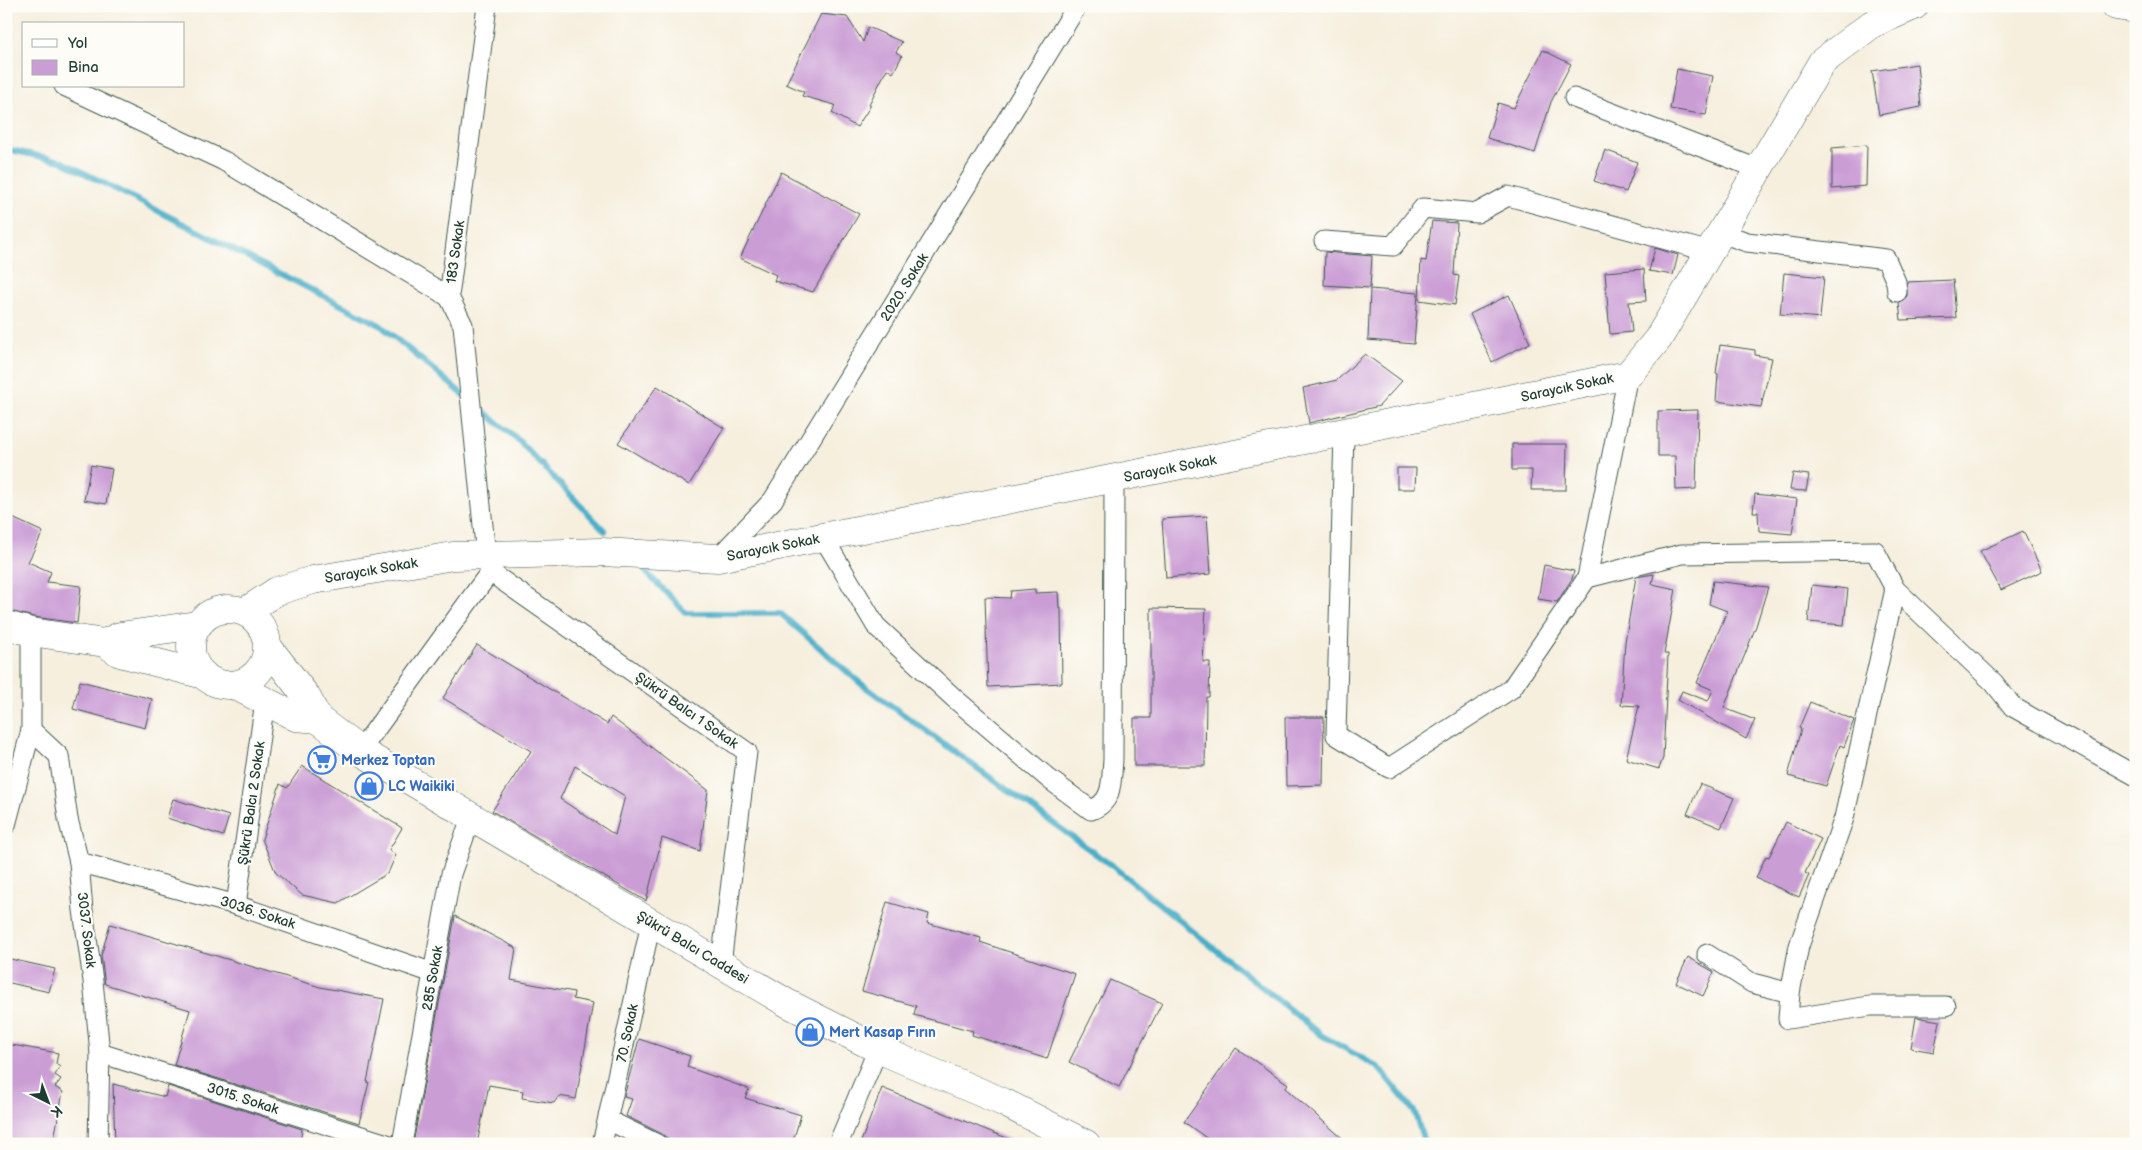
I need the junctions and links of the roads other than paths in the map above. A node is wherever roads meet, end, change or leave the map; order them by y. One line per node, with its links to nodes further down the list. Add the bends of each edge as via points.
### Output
1 (488, 6): 12 (street, 183 Sokak)
2 (1077, 6): 17 (street, 2020. Sokak, via 773,500)
3 (1914, 6): 8 (street, Saraycık Sokak, via 1872,24 1822,62)
4 (2116, 6): 5 (street)
5 (2136, 9)
6 (68, 88): 12 (street, via 224,161)
7 (1574, 98): 8 (street)
8 (1758, 169): 10 (street, Saraycık Sokak)
9 (1324, 241): 10 (street, via 1393,246 1424,208 1477,212 1508,196)
10 (1716, 242): 11 (street, via 1747,242 1886,259); 13 (street, Saraycık Sokak, via 1658,339)
11 (1897, 292)
12 (449, 297): 18 (street, 183 Sokak, via 463,325)
13 (1628, 375): 14 (street, Saraycık Sokak); 19 (street)
14 (1344, 433): 15 (street, Saraycık Sokak); 19 (street, via 1336,736 1389,768 1511,689)
15 (1114, 479): 16 (street, Saraycık Sokak); 16 (street, via 1113,760 1110,794 1099,808 1091,810 1012,748 876,626)
16 (823, 537): 17 (street, Saraycık Sokak)
17 (718, 558): 18 (street, Saraycık Sokak, via 601,552)
18 (488, 564): 21 (street, Saraycık Sokak, via 453,556 313,580 277,591); 31 (street); 39 (street, Şükrü Balcı 1 Sokak, via 747,752)
19 (1587, 578): 20 (street, via 1682,554 1875,551)
20 (1895, 589): 32 (street, via 1994,683 2013,707); 41 (street, via 1844,818 1799,946)
21 (246, 611): 22 (street, via 224,608 204,617); 25 (street, via 262,626)
22 (197, 625): 24 (street, via 120,636); 26 (street, via 192,635 192,657)
23 (19, 629): 24 (street); 30 (street)
24 (105, 643): 26 (street, via 120,653)
25 (268, 647): 27 (street, via 262,668 245,682); 29 (street, Şükrü Balcı Caddesi, via 306,696)
26 (204, 676): 27 (street, via 223,685)
27 (234, 685): 28 (street, Şükrü Balcı Caddesi)
28 (265, 701): 29 (street, Şükrü Balcı Caddesi, via 296,717); 36 (street, Şükrü Balcı 2 Sokak)
29 (318, 719): 31 (street, Şükrü Balcı Caddesi)
30 (32, 730): 34 (street); 35 (street, 3037. Sokak, via 59,756 68,819)
31 (360, 751): 33 (street, Şükrü Balcı Caddesi)
32 (2136, 776)
33 (472, 815): 37 (street, Şükrü Balcı Caddesi); 40 (street, 285 Sokak, via 451,874)
34 (6, 825)
35 (79, 862): 36 (street, 3036. Sokak); 44 (street, 3037. Sokak)
36 (236, 904): 40 (street, 3036. Sokak)
37 (651, 922): 39 (street, Şükrü Balcı Caddesi); 45 (street, 70. Sokak)
38 (1707, 954): 41 (street, via 1752,983)
39 (721, 964): 43 (street, Şükrü Balcı Caddesi, via 787,1003)
40 (433, 973): 48 (street, 285 Sokak)
41 (1790, 993): 42 (street, via 1788,1019 1870,1006)
42 (1946, 1006)
43 (878, 1049): 51 (street); 52 (street, Şükrü Balcı Caddesi, via 1004,1102)
44 (100, 1053): 46 (street, 3037. Sokak); 47 (street, 3015. Sokak)
45 (608, 1120): 49 (street, 70. Sokak); 50 (street)
46 (98, 1144)
47 (386, 1144)
48 (402, 1144)
49 (602, 1144)
50 (657, 1144)
51 (838, 1144)
52 (1086, 1144)

